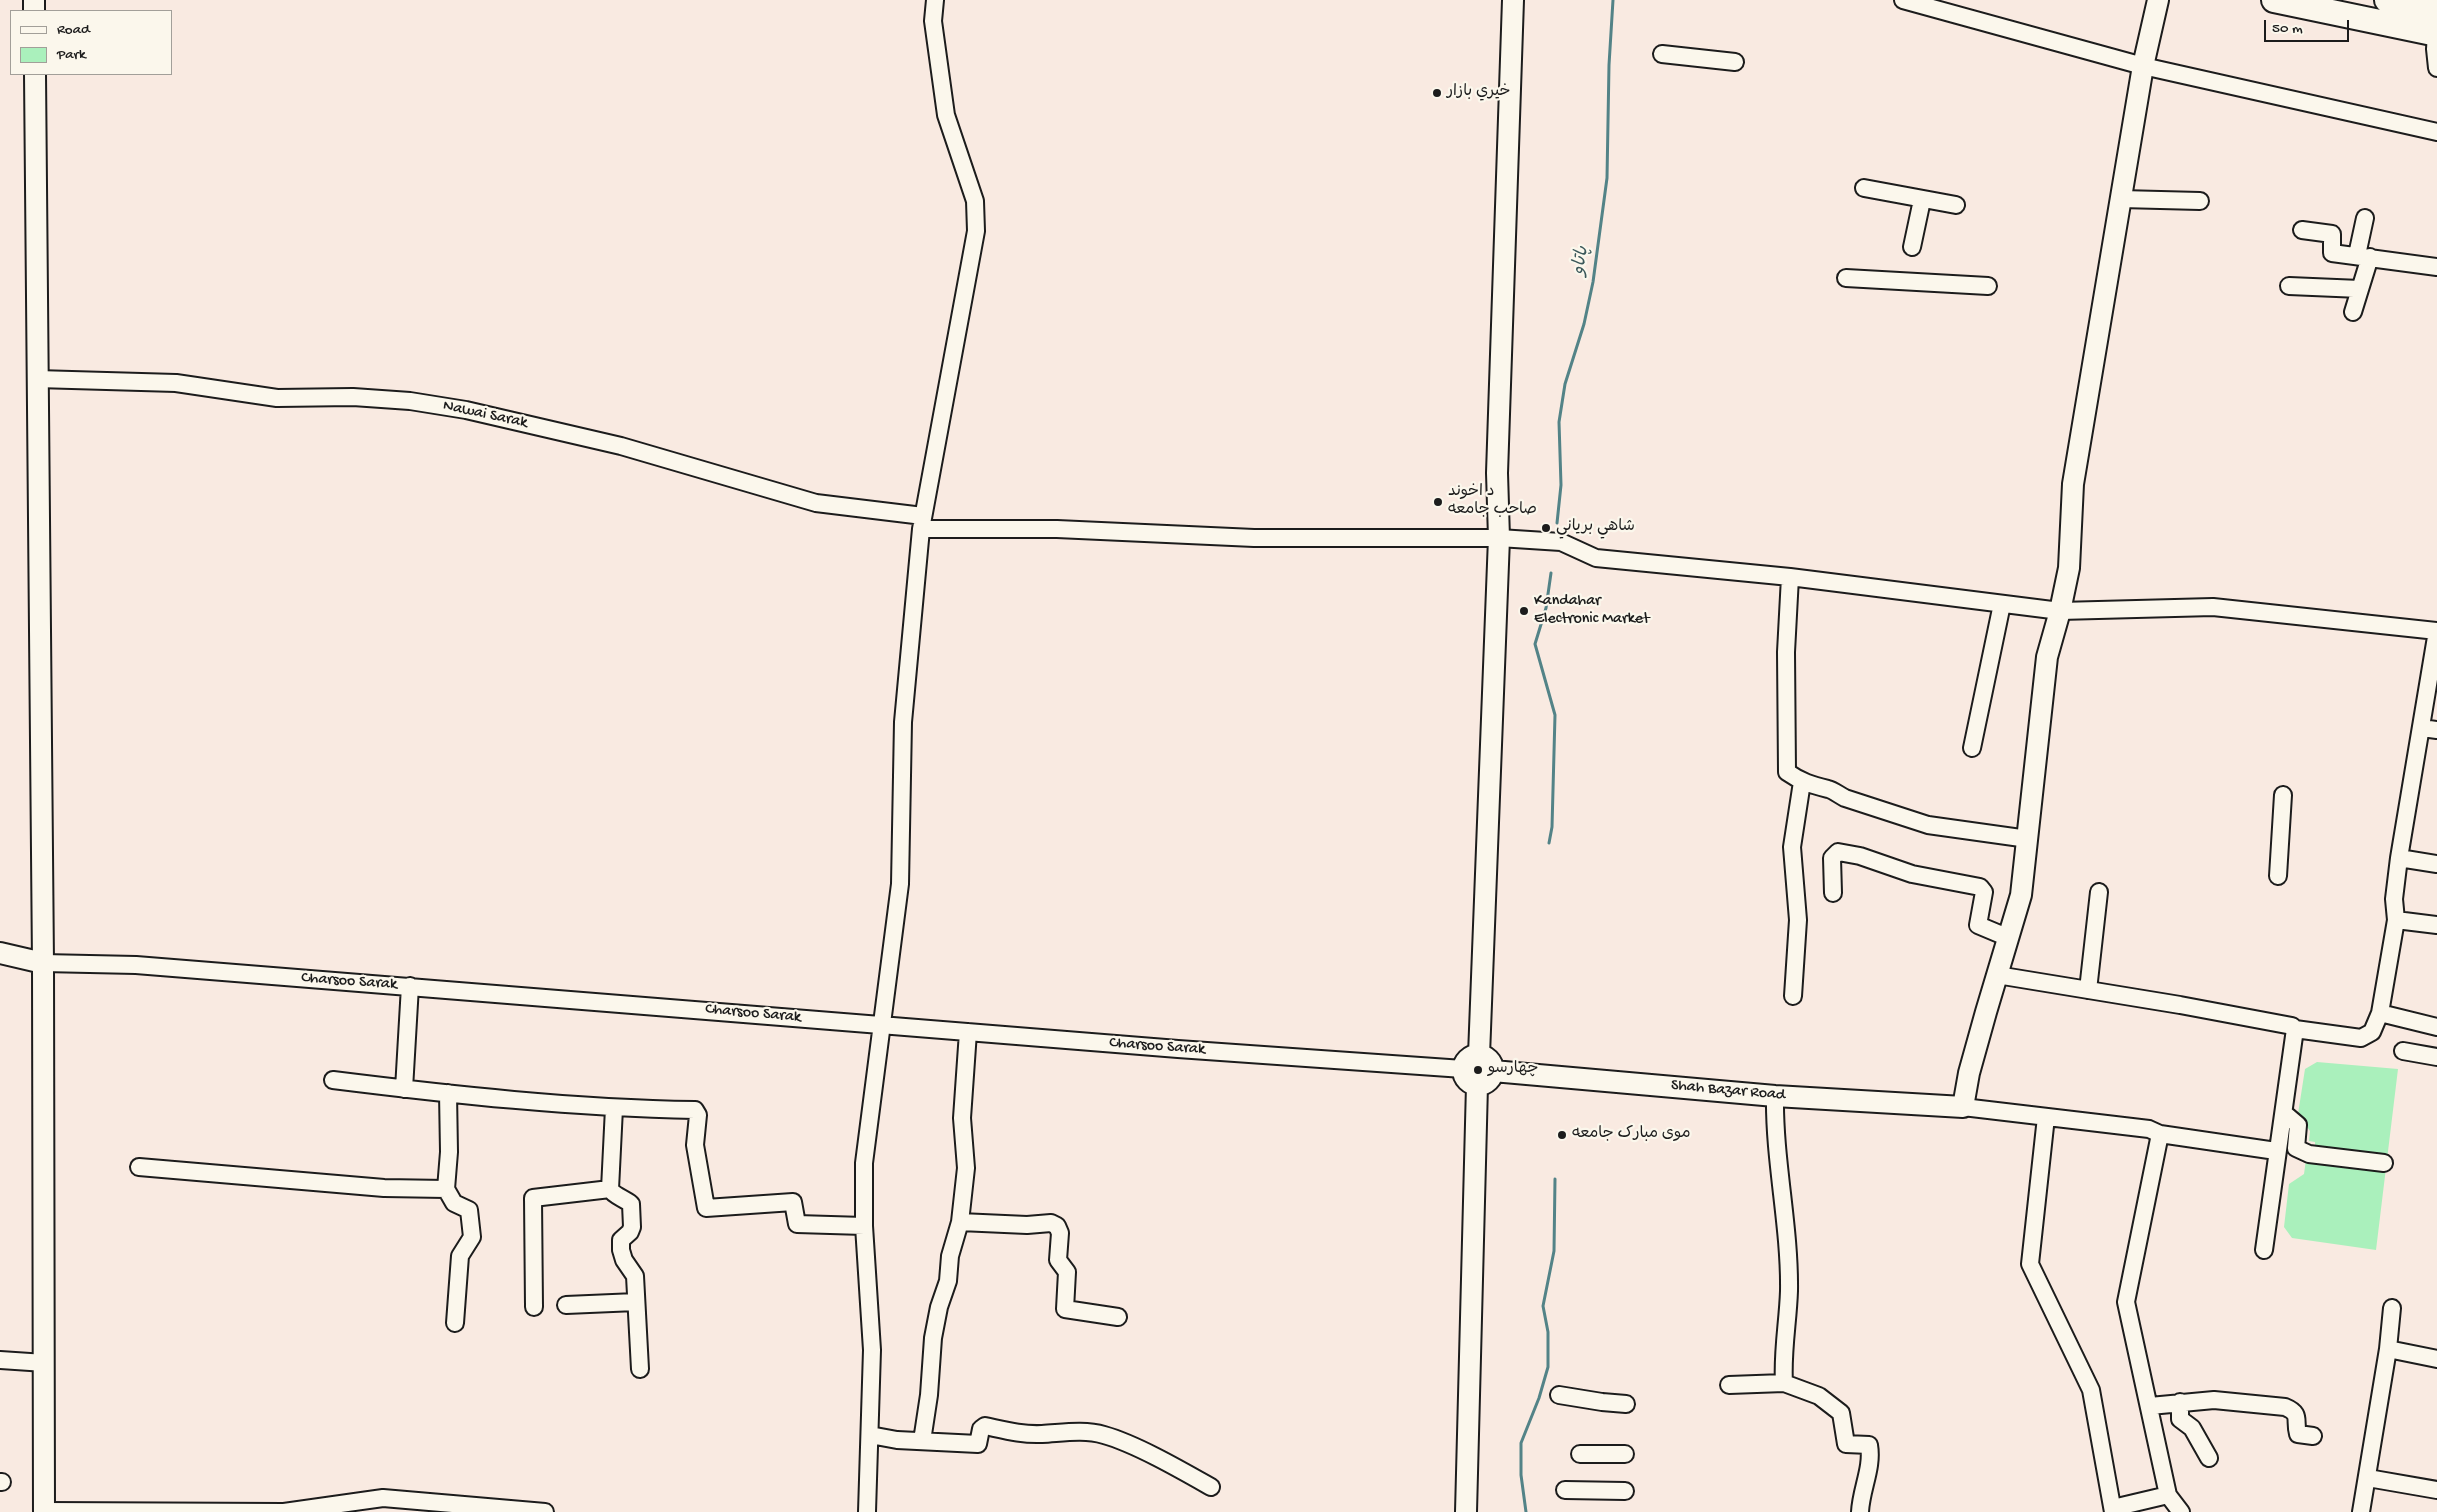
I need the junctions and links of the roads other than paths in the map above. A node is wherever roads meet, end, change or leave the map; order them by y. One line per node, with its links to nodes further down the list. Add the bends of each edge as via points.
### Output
1 (935, 0): 31 (street, via 933,20 946,115 974,201 976,231)
2 (1513, 0): 32 (main road, via 1497,473)
3 (1903, 0): 7 (street)
4 (2158, 0): 11 (main road)
5 (2274, 0): 8 (highway)
6 (2387, 0): 8 (highway)
7 (1925, 3): 11 (street)
8 (2437, 26): 12 (street)
9 (1662, 54): 10 (street)
10 (1735, 62)
11 (2143, 66): 14 (street); 16 (main road)
12 (2437, 68)
13 (35, 75): 30 (main road)
14 (2437, 132)
15 (1864, 188): 17 (street)
16 (2121, 199): 18 (street); 35 (main road, via 2073,484 2068,568)
17 (1922, 200): 19 (street); 22 (street)
18 (2200, 201)
19 (1956, 205)
20 (2365, 218): 23 (street)
21 (2302, 230): 23 (street, via 2332,234 2332,253)
22 (1912, 247)
23 (2364, 256): 24 (street); 28 (street)
24 (2437, 267)
25 (1846, 278): 26 (street)
26 (1988, 286)
27 (2289, 286): 28 (street)
28 (2360, 289): 29 (street)
29 (2353, 312)
30 (37, 379): 31 (street, Nawai Sarak, via 176,383 277,398 410,400 621,446 816,503); 51 (main road)
31 (922, 523): 32 (street, Nawai Sarak, via 1254,538); 57 (street, via 903,722 900,884)
32 (1499, 538): 33 (street, Nawai Sarak, via 1562,542 1596,558); 62 (main road)
33 (1790, 577): 34 (street, Nawai Sarak); 39 (street, via 1786,652 1787,772)
34 (2002, 604): 35 (street, Nawai Sarak); 38 (street)
35 (2060, 611): 36 (street, Nawai Sarak, via 2213,606); 41 (main road, via 2047,657)
36 (2437, 631): 37 (street)
37 (2429, 729): 42 (street)
38 (1972, 748)
39 (1802, 782): 41 (street, via 1928,825); 55 (street, via 1792,847 1798,920)
40 (2283, 795): 44 (street)
41 (2028, 839): 49 (main road, via 2021,895)
42 (2399, 858): 43 (street); 47 (street, via 2394,899)
43 (2437, 864)
44 (2278, 876)
45 (2099, 892): 54 (street)
46 (1832, 893): 49 (street, via 1832,858 1838,852 1860,856 1912,874 1980,887 1984,892 1978,925)
47 (2396, 920): 48 (street); 56 (street)
48 (2437, 925)
49 (2009, 938): 52 (main road)
50 (0, 953): 51 (main road)
51 (43, 963): 53 (street, Charsoo Sarak, via 136,965); 93 (main road)
52 (1996, 975): 54 (street); 71 (main road)
53 (410, 986): 57 (street, Charsoo Sarak); 68 (street)
54 (2088, 990): 59 (street)
55 (1793, 996)
56 (2380, 1013): 58 (street); 59 (street, via 2372,1032 2361,1038)
57 (880, 1025): 60 (street, Charsoo Sarak); 82 (street, via 864,1163)
58 (2437, 1027)
59 (2295, 1029): 76 (street)
60 (968, 1032): 64 (street, Charsoo Sarak); 81 (street, via 962,1118 966,1168)
61 (2403, 1051): 63 (street)
62 (1479, 1055): 64 (main road, via 1468,1058); 65 (main road, via 1491,1062)
63 (2437, 1057)
64 (1463, 1069): 67 (main road, via 1467,1080)
65 (1493, 1071): 67 (main road, via 1489,1079); 70 (main road, Shah Bazar Road)
66 (333, 1080): 68 (street)
67 (1477, 1085): 117 (main road)
68 (404, 1089): 69 (street)
69 (448, 1093): 72 (street); 79 (street)
70 (1775, 1096): 71 (main road, Shah Bazar Road); 95 (street, via 1774,1127 1789,1291)
71 (1963, 1107): 74 (street)
72 (614, 1108): 80 (street); 82 (street, via 697,1111 696,1145 706,1208 793,1202 797,1224)
73 (2285, 1114): 77 (street, via 2298,1125 2296,1148 2308,1154)
74 (2046, 1117): 75 (street, via 2149,1129); 113 (street, via 2030,1264 2091,1390)
75 (2160, 1134): 76 (street); 100 (street, via 2126,1302)
76 (2276, 1151): 83 (street)
77 (2384, 1163)
78 (139, 1167): 79 (street, via 384,1188)
79 (446, 1189): 89 (street, via 454,1203 469,1210 472,1237 460,1256)
80 (610, 1189): 84 (street, via 630,1204 632,1227 621,1240 621,1250 635,1276); 86 (street, via 533,1198)
81 (960, 1222): 88 (street, via 1051,1223 1057,1226 1060,1233 1058,1260 1067,1272 1065,1308); 103 (street, via 933,1338)
82 (864, 1226): 101 (street, via 872,1350)
83 (2264, 1250)
84 (636, 1302): 85 (street); 94 (street)
85 (566, 1306)
86 (534, 1307)
87 (2392, 1308): 90 (street)
88 (1118, 1317)
89 (455, 1322)
90 (2388, 1349): 91 (street); 107 (street)
91 (2437, 1359)
92 (0, 1360): 93 (street)
93 (45, 1363): 114 (main road)
94 (640, 1370)
95 (1784, 1383): 96 (street); 118 (street, via 1819,1396 1841,1414 1847,1445 1869,1444 1870,1468 1861,1494)
96 (1729, 1385)
97 (1559, 1394): 99 (street)
98 (2180, 1402): 100 (street); 102 (street, via 2214,1400 2285,1406 2297,1417 2298,1434); 106 (street, via 2180,1419 2192,1428)
99 (1626, 1404)
100 (2150, 1406): 112 (street)
101 (870, 1435): 103 (street); 116 (street)
102 (2313, 1436)
103 (922, 1441): 108 (street, via 978,1444 981,1429 985,1426 1041,1434 1065,1431 1103,1434)
104 (1580, 1454): 105 (street)
105 (1625, 1454)
106 (2209, 1458)
107 (2368, 1478): 110 (street); 120 (street)
108 (1211, 1487)
109 (1565, 1490): 111 (street)
110 (2437, 1490)
111 (1626, 1491)
112 (2168, 1495): 113 (street); 119 (street)
113 (2113, 1510)
114 (44, 1512): 115 (street, via 284,1512 382,1498)
115 (546, 1512)
116 (867, 1512)
117 (1466, 1512)
118 (1860, 1512)
119 (2181, 1512)
120 (2361, 1512)

